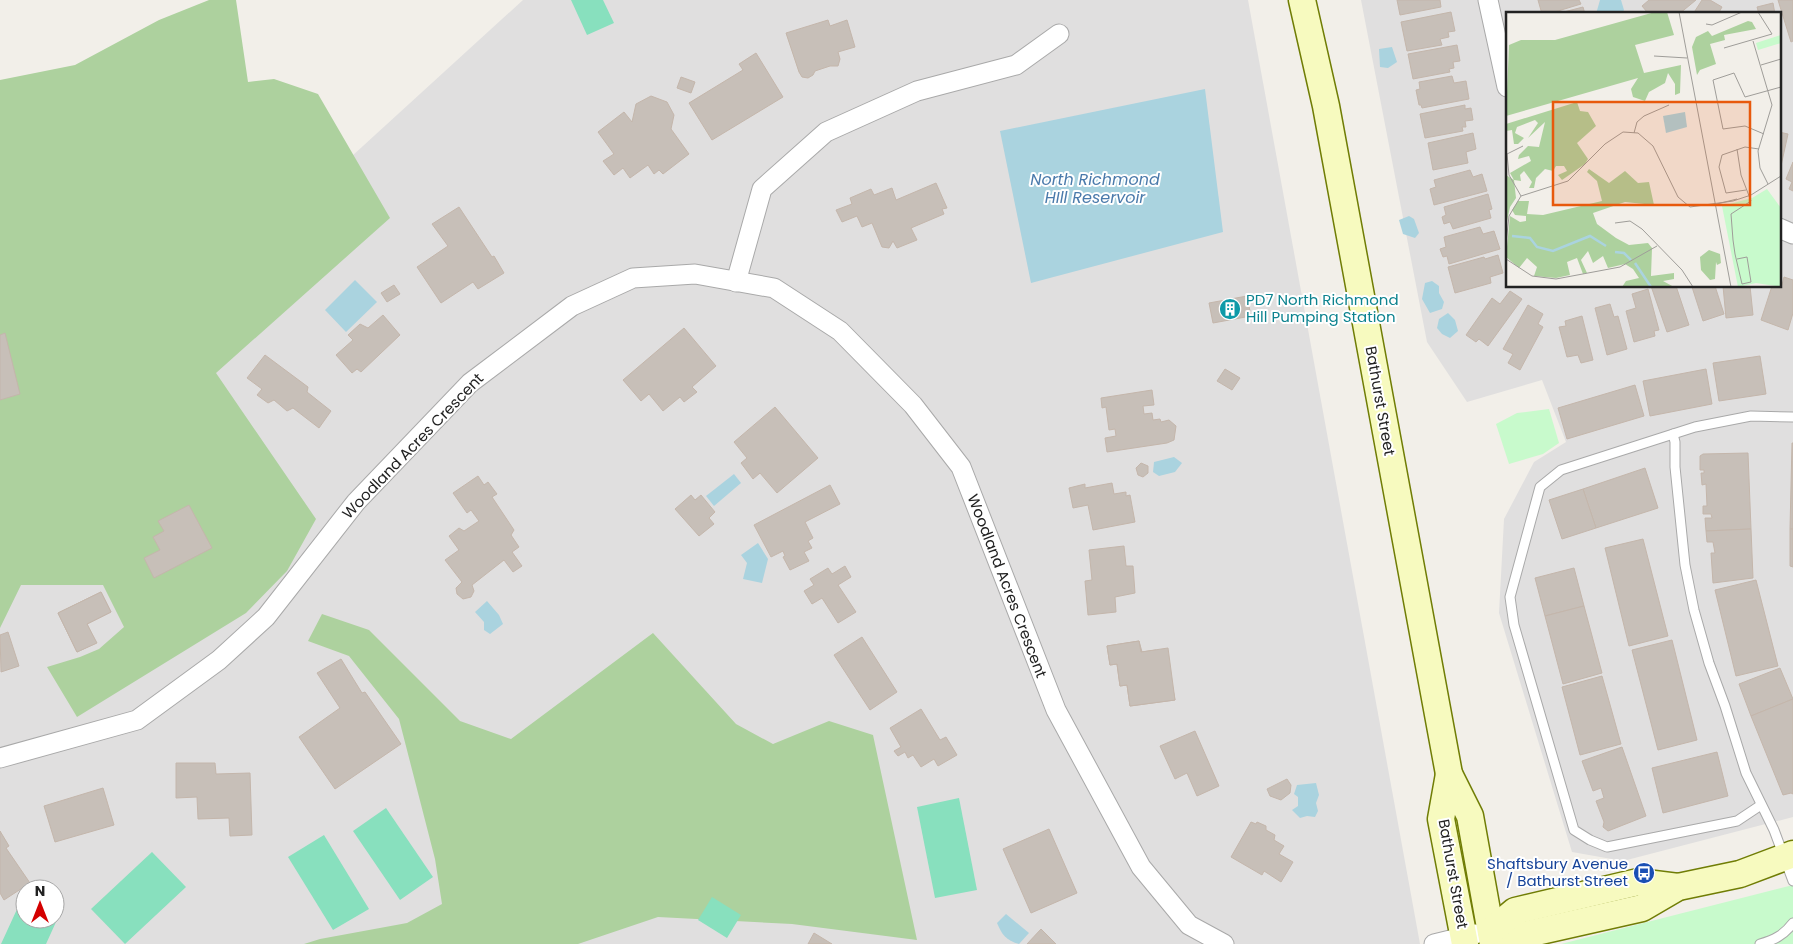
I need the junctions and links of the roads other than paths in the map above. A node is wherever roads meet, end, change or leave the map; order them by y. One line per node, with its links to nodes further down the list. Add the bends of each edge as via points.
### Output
1 (1302, 0): 11 (main road, Bathurst Street, via 1326,106)
2 (1488, 0): 4 (street)
3 (1059, 34): 7 (street, via 1016,65 917,91 826,132 762,189)
4 (1506, 81)
5 (1780, 228): 6 (street)
6 (1793, 234)
7 (736, 282): 10 (street, Woodland Acres Crescent, via 695,274 633,278 572,306 470,383 356,502 266,617 220,660 136,720); 17 (street, Woodland Acres Crescent, via 774,288 840,331 913,405 961,467 1056,710 1141,867 1189,925)
8 (1793, 417): 9 (lane, via 1751,416)
9 (1673, 434): 12 (lane, via 1685,565 1694,610 1746,773); 12 (lane, via 1561,470 1540,487 1510,597 1514,625 1574,830 1607,847 1736,821)
10 (0, 758)
11 (1449, 774): 15 (main road, Bathurst Street, via 1470,816); 16 (main road, Bathurst Street, via 1441,819)
12 (1761, 805): 13 (lane)
13 (1790, 864): 15 (main road, via 1678,887 1638,882 1534,906 1515,911)
14 (1793, 923): 19 (lane, via 1786,933)
15 (1492, 937): 16 (street)
16 (1464, 940): 18 (street)
17 (1224, 944)
18 (1434, 944)
19 (1760, 944)

